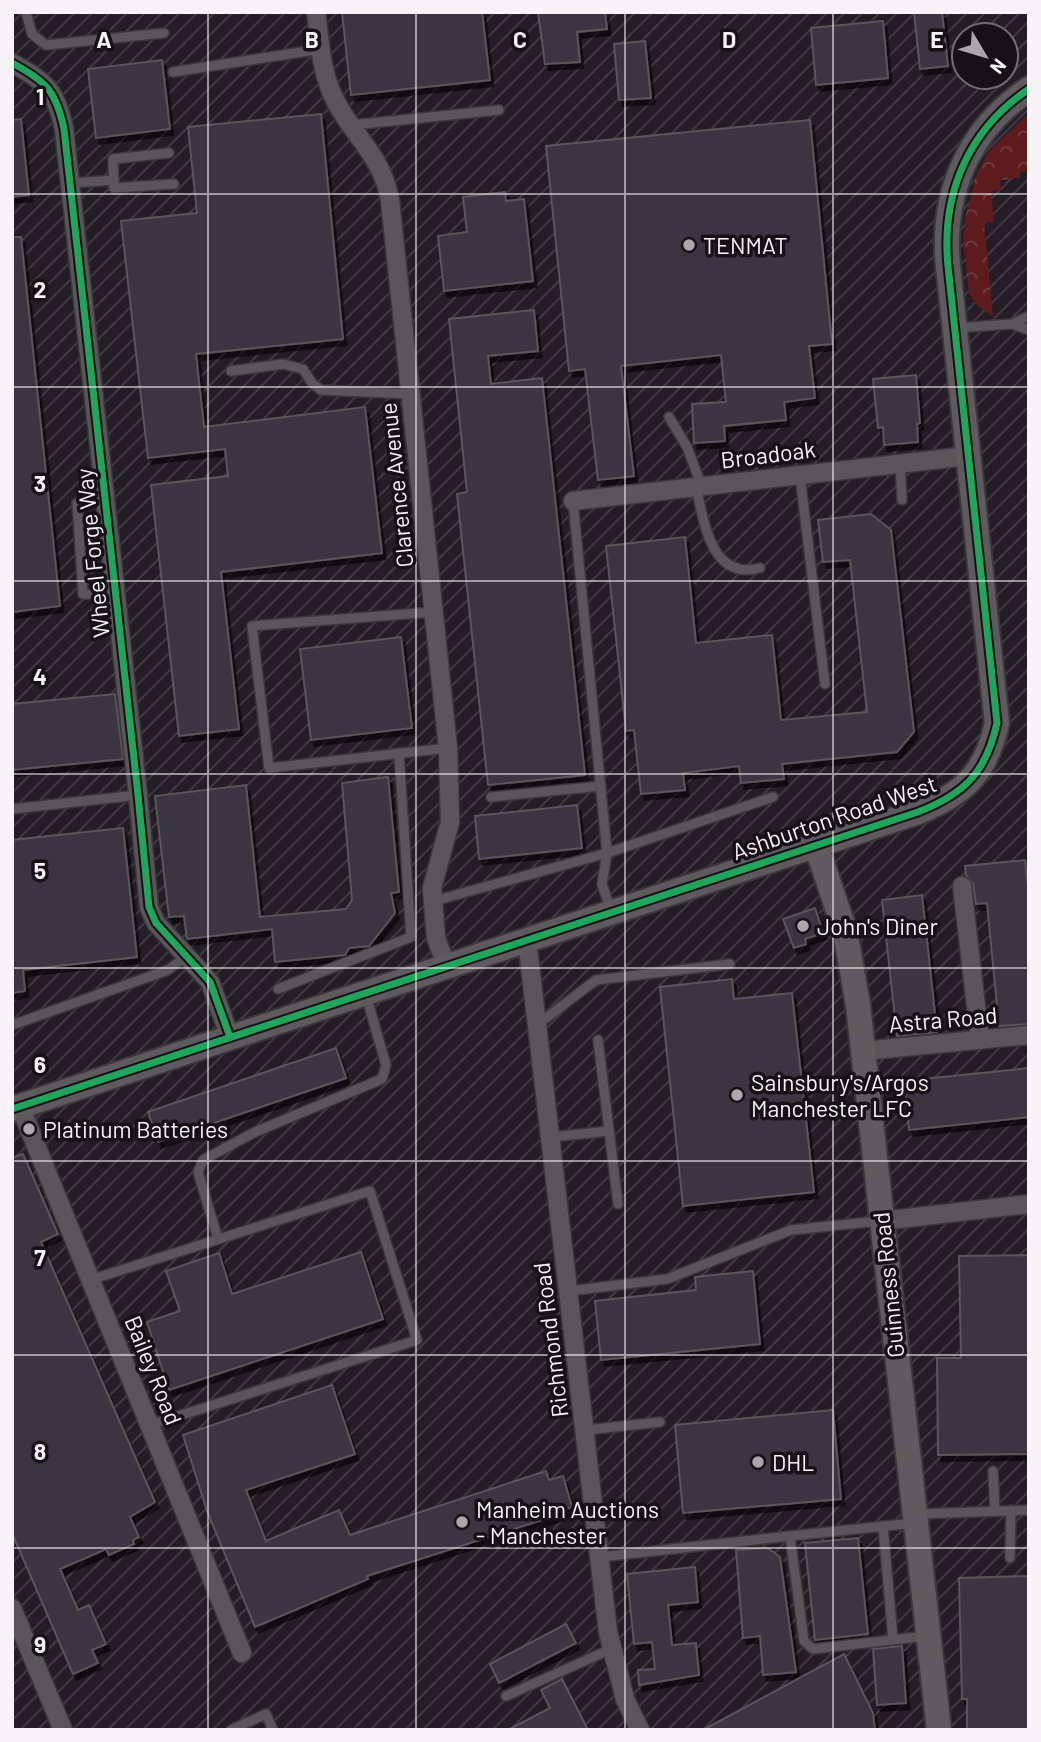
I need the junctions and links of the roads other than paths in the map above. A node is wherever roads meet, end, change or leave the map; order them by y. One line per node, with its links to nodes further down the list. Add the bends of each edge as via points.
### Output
1 (26, 12): 3 (lane, via 32,34 46,45)
2 (316, 12): 4 (street, Clarence Avenue)
3 (164, 33)
4 (321, 49): 6 (lane); 9 (street, Clarence Avenue, via 329,87)
5 (12, 63): 12 (street, Wheel Forge Way, via 41,78 59,106)
6 (173, 72)
7 (1029, 89): 16 (main road, Ashburton Road West, via 986,126 952,192 946,241)
8 (499, 110): 9 (lane)
9 (352, 125): 19 (street, Clarence Avenue, via 387,182)
10 (169, 153): 11 (lane, via 113,159)
11 (114, 180): 12 (lane); 13 (lane, via 114,188)
12 (72, 183): 29 (street, Wheel Forge Way)
13 (174, 184)
14 (1029, 316): 15 (lane)
15 (1012, 324): 16 (lane); 17 (lane)
16 (954, 328): 21 (main road, Ashburton Road West)
17 (1029, 330)
18 (231, 371): 19 (lane, via 283,364 303,369 321,390)
19 (411, 394): 30 (street, Clarence Avenue)
20 (668, 417): 24 (lane, via 687,447)
21 (968, 456): 22 (street, Broadoak); 39 (main road, Ashburton Road West, via 997,723 993,742 973,777 943,803)
22 (900, 463): 23 (street, Broadoak); 25 (lane)
23 (800, 476): 24 (street, Broadoak); 31 (lane)
24 (699, 487): 26 (street, Broadoak); 28 (lane, via 709,543 725,563 747,571)
25 (902, 500)
26 (573, 501): 34 (lane)
27 (77, 503): 29 (lane, via 83,594)
28 (761, 568)
29 (116, 595): 35 (street, Wheel Forge Way)
30 (433, 612): 32 (street, Clarence Avenue); 33 (lane, via 252,626 269,768)
31 (825, 684)
32 (448, 748): 33 (lane); 42 (street, Clarence Avenue, via 450,822 432,888)
33 (399, 753): 48 (lane, via 411,937)
34 (601, 786): 36 (lane); 40 (lane)
35 (138, 795): 38 (lane); 45 (street, Wheel Forge Way, via 149,907 156,923)
36 (491, 797)
37 (773, 797): 40 (lane)
38 (12, 809)
39 (816, 845): 43 (main road, Ashburton Road West); 56 (main road, Guinness Road, via 845,931)
40 (607, 853): 42 (lane); 43 (lane, via 601,884)
41 (962, 886): 55 (street)
42 (434, 901): 47 (street, Clarence Avenue, via 436,938)
43 (611, 911): 44 (main road, Ashburton Road West)
44 (527, 940): 47 (main road, Ashburton Road West); 51 (street, Richmond Road)
45 (187, 956): 50 (lane, via 168,970); 53 (street, Wheel Forge Way, via 210,982)
46 (730, 964): 51 (lane, via 596,980)
47 (447, 967): 49 (main road, Ashburton Road West)
48 (278, 989)
49 (366, 993): 53 (main road, Ashburton Road West); 63 (lane, via 386,1065 382,1079 255,1132 203,1160 198,1172)
50 (12, 1025)
51 (537, 1025): 59 (street, Richmond Road)
52 (1029, 1035): 55 (street, Astra Road)
53 (230, 1037): 57 (main road, Ashburton Road West)
54 (598, 1040): 58 (lane)
55 (980, 1040): 56 (street, Astra Road)
56 (863, 1051): 62 (main road, Guinness Road)
57 (16, 1108): 64 (street, Bailey Road)
58 (610, 1131): 59 (lane); 60 (lane)
59 (551, 1137): 65 (street, Richmond Road)
60 (618, 1204)
61 (1029, 1204): 62 (street)
62 (881, 1221): 65 (lane, via 791,1230 667,1279); 73 (main road, Guinness Road)
63 (218, 1239): 64 (lane); 67 (lane, via 370,1191 417,1340)
64 (90, 1280): 67 (street, Bailey Road)
65 (569, 1291): 68 (street, Richmond Road)
66 (660, 1422): 68 (lane)
67 (150, 1425): 82 (street, Bailey Road)
68 (586, 1430): 76 (street, Richmond Road)
69 (993, 1471): 72 (lane)
70 (1011, 1510): 71 (lane); 72 (lane); 77 (lane)
71 (1029, 1510)
72 (995, 1511): 73 (lane)
73 (914, 1519): 74 (lane); 79 (main road, Guinness Road)
74 (883, 1526): 75 (lane); 80 (lane)
75 (790, 1536): 76 (lane); 80 (lane, via 804,1641 813,1649)
76 (600, 1557): 81 (street, Richmond Road)
77 (1010, 1559)
78 (12, 1608): 84 (street)
79 (928, 1635): 80 (lane); 88 (main road, Guinness Road)
80 (893, 1639)
81 (611, 1649): 83 (lane); 87 (street, Richmond Road, via 625,1699)
82 (242, 1653)
83 (506, 1696)
84 (63, 1730)
85 (230, 1730): 86 (lane, via 266,1714)
86 (273, 1730)
87 (640, 1730)
88 (939, 1730)

